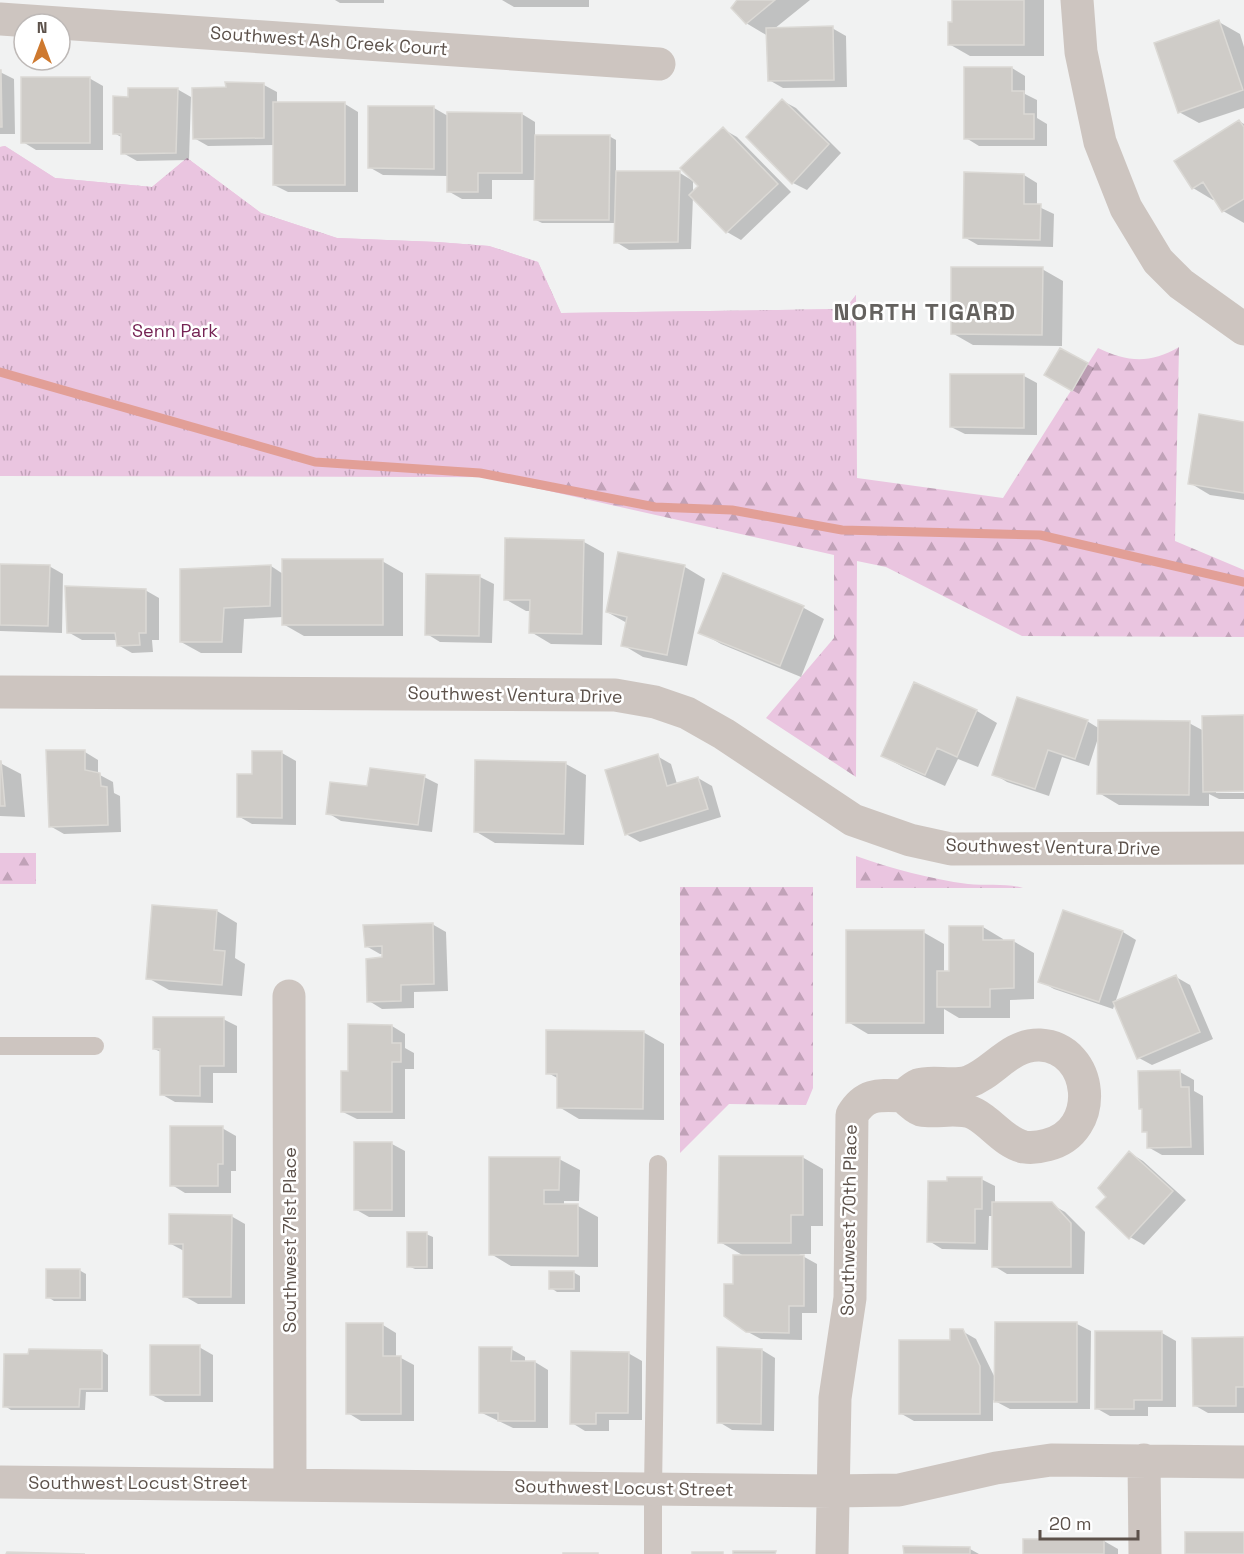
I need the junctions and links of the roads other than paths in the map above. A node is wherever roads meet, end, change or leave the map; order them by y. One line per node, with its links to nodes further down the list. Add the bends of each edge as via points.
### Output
1 (1077, 0): 4 (street, via 1081,52 1100,142 1126,208 1158,261 1181,284)
2 (0, 19): 3 (street, Southwest Ash Creek Court)
3 (659, 64)
4 (1244, 329)
5 (0, 692): 6 (street, Southwest Ventura Drive, via 615,695 687,713 853,820 910,840 951,849)
6 (1244, 848)
7 (289, 996): 15 (street, Southwest 71st Place)
8 (0, 1046): 9 (lane)
9 (95, 1046)
10 (903, 1096): 10 (street, Southwest 70th Place, via 919,1110 973,1112 1023,1147 1038,1148 1054,1144 1074,1129 1083,1112 1085,1092 1067,1056 1040,1045 1011,1053 966,1083 917,1086); 17 (street, Southwest 70th Place, via 872,1096 858,1104 852,1115 850,1298 835,1398)
11 (658, 1164): 16 (lane)
12 (1144, 1460): 13 (street, Southwest Locust Street); 17 (street, Southwest Locust Street, via 1051,1460 899,1490); 20 (street)
13 (1244, 1462)
14 (0, 1482): 15 (street, Southwest Locust Street)
15 (290, 1484): 16 (street, Southwest Locust Street)
16 (653, 1489): 17 (street, Southwest Locust Street); 18 (lane)
17 (832, 1491): 19 (street, Southwest 70th Place)
18 (654, 1554)
19 (832, 1554)
20 (1145, 1554)

